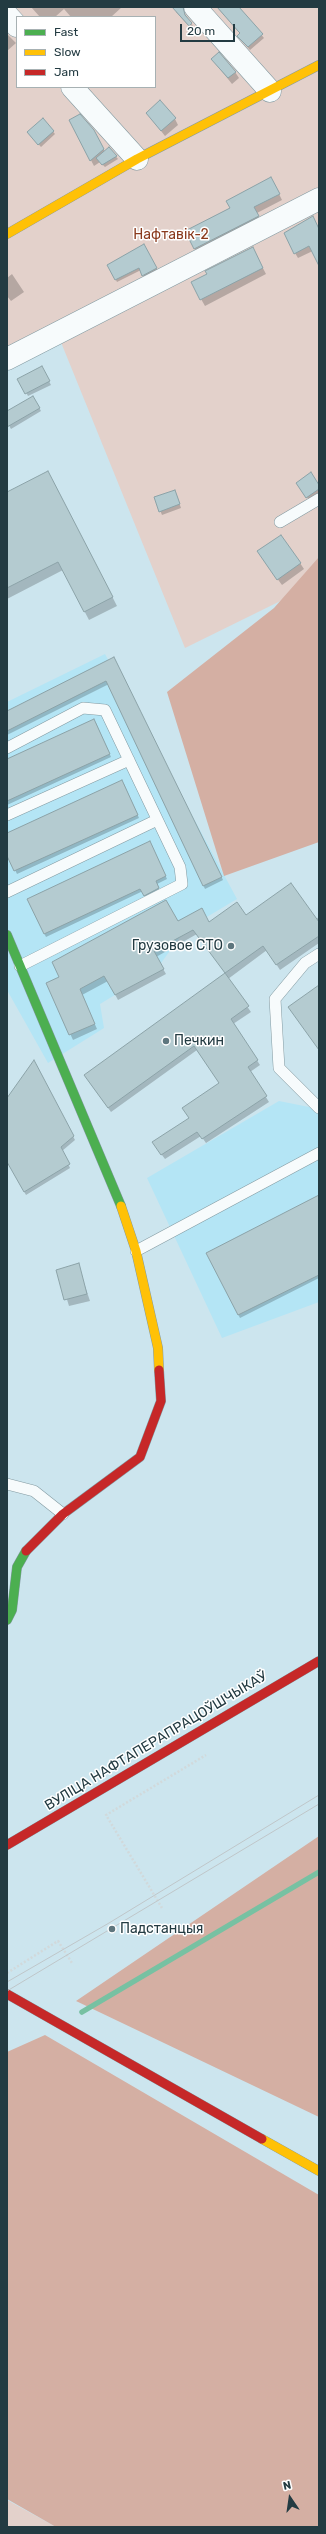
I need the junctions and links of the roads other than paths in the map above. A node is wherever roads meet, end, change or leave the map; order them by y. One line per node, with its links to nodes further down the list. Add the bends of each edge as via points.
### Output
1 (195, 7): 6 (street)
2 (7, 15): 3 (street)
3 (16, 25)
4 (319, 65): 6 (street)
5 (73, 88): 7 (street)
6 (270, 91): 7 (street)
7 (137, 159): 9 (street)
8 (319, 199): 10 (street)
9 (7, 234)
10 (7, 359)
11 (319, 499): 12 (lane)
12 (280, 522)
13 (7, 748): 14 (lane, via 83,708 105,710)
14 (129, 760): 15 (lane); 16 (lane)
15 (7, 815)
16 (157, 820): 17 (lane); 20 (lane, via 180,867 182,884)
17 (7, 892)
18 (7, 935): 20 (street)
19 (319, 954): 21 (lane, via 305,963 275,999 279,1068)
20 (20, 966): 23 (street, via 118,1196)
21 (319, 1108)
22 (319, 1154): 23 (lane)
23 (136, 1252): 25 (street, via 158,1348 161,1401 140,1457)
24 (7, 1484): 25 (lane, via 34,1491)
25 (63, 1514): 26 (street, via 29,1546 17,1567 12,1610)
26 (7, 1620)
27 (319, 1661): 28 (street, ВУЛІЦА НАФТАПЕРАПРАЦОЎШЧЫКАЎ)
28 (7, 1845)
29 (7, 1994): 30 (street)
30 (319, 2171)

